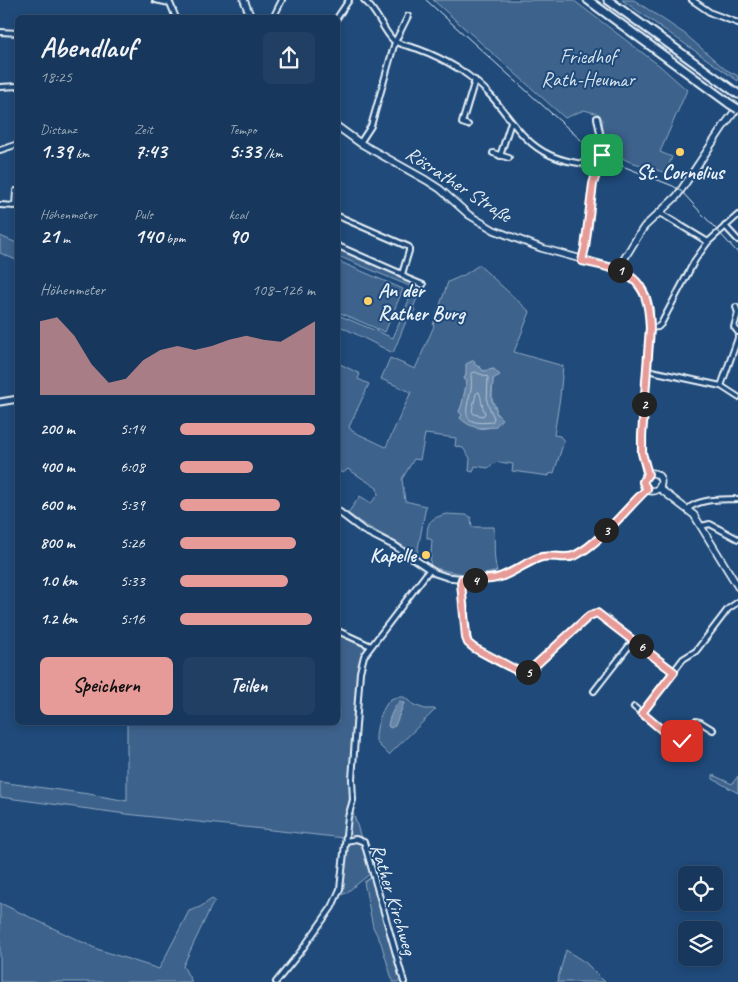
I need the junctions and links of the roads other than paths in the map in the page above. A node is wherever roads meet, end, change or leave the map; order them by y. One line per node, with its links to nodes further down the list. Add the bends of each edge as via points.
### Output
1 (154, 0): 9 (street)
2 (244, 0): 11 (main road)
3 (282, 0): 12 (street)
4 (349, 0): 13 (street)
5 (364, 0): 18 (street)
6 (588, 0): 23 (highway, bridge)
7 (608, 0): 22 (highway)
8 (692, 0): 15 (street, via 711,13)
9 (170, 2): 10 (street)
10 (175, 15)
11 (249, 15)
12 (274, 15)
13 (339, 15)
14 (408, 16): 18 (street)
15 (738, 23)
16 (0, 32): 17 (street)
17 (15, 33)
18 (395, 42): 19 (street, via 440,58); 28 (street, via 372,126)
19 (474, 80): 25 (street); 26 (street, via 462,123)
20 (15, 86): 21 (street)
21 (0, 87)
22 (738, 94)
23 (738, 108): 37 (main road, via 677,196)
24 (597, 118): 34 (street, via 603,148)
25 (511, 122): 32 (street); 34 (street, via 528,140 550,155)
26 (468, 125)
27 (340, 128): 28 (main road, Rösrather Straße)
28 (360, 143): 44 (main road, Rösrather Straße, via 426,180 469,215 494,230)
29 (15, 145): 30 (street)
30 (0, 150)
31 (493, 154): 32 (street)
32 (500, 156): 33 (street)
33 (509, 158)
34 (599, 166): 44 (street, via 593,184)
35 (0, 205): 36 (street)
36 (15, 206)
37 (660, 213): 42 (street); 45 (main road, via 644,228)
38 (738, 215): 40 (street)
39 (340, 217): 46 (street, via 409,248)
40 (725, 226): 41 (street); 42 (street)
41 (738, 240)
42 (708, 242): 49 (street, via 692,264 661,324)
43 (340, 247): 46 (street)
44 (582, 261): 45 (main road, Rösrather Straße)
45 (618, 269): 49 (main road, Rösrather Straße, via 644,291)
46 (402, 274): 47 (street)
47 (422, 285)
48 (736, 308): 50 (street, via 738,314 734,327)
49 (650, 328): 52 (main road, Rösrather Straße)
50 (738, 332)
51 (738, 338): 53 (street)
52 (647, 370): 53 (street); 57 (main road, Rösrather Straße, via 642,453)
53 (721, 386): 54 (street)
54 (738, 397)
55 (15, 400): 56 (street)
56 (0, 402)
57 (648, 474): 58 (main road, via 660,477); 59 (main road, via 643,482)
58 (659, 488): 59 (main road); 61 (main road)
59 (647, 489): 66 (street, via 596,540 575,556 547,555 500,577)
60 (738, 499): 61 (street, via 700,502)
61 (688, 509): 63 (main road)
62 (340, 513): 65 (street)
63 (701, 526): 64 (street, via 710,524); 67 (main road)
64 (738, 539)
65 (430, 570): 66 (street, via 441,576); 71 (street)
66 (462, 579): 70 (street, via 468,643 516,670 527,673 593,613 601,615)
67 (738, 587)
68 (738, 602): 72 (street, via 728,609 696,651 683,659)
69 (340, 632): 71 (street)
70 (634, 641): 72 (street); 73 (street)
71 (371, 646): 77 (street, via 364,656 360,672 352,800)
72 (674, 672): 75 (street)
73 (594, 691)
74 (634, 707): 75 (street)
75 (642, 713): 76 (street, via 682,741 695,721)
76 (713, 730)
77 (346, 841): 78 (street, via 337,899); 79 (street, Rather Kirchweg, via 356,839 364,842)
78 (276, 982)
79 (404, 982)

